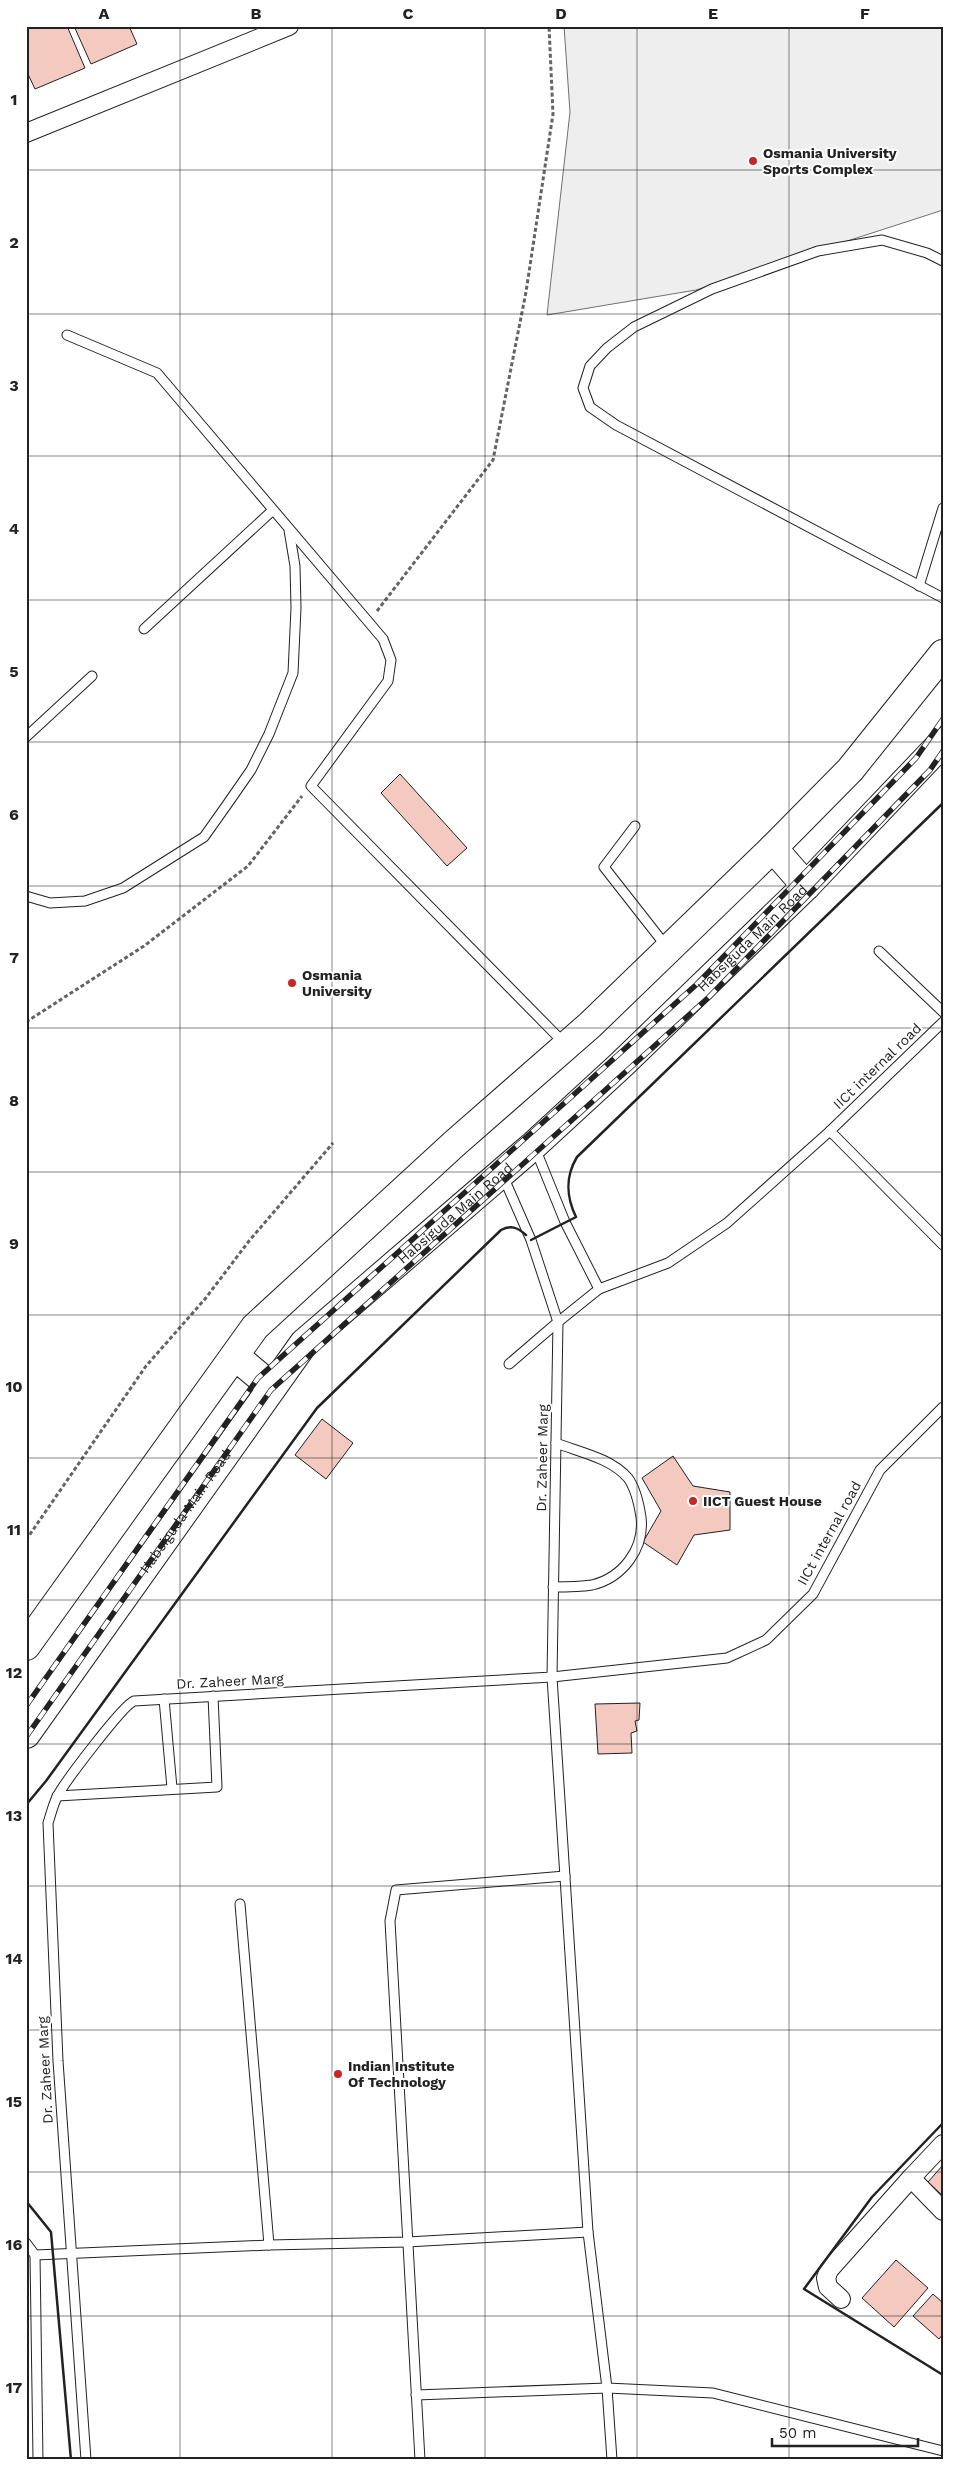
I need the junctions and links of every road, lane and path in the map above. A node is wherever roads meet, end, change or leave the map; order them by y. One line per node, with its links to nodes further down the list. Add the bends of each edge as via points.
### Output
1 (289, 26): 3 (street)
2 (549, 26): 11 (path, via 553,114 526,292 493,460)
3 (26, 133)
4 (943, 261): 9 (lane, via 882,240 818,251 712,289 634,327 590,366 583,388 590,407 616,425)
5 (66, 334): 7 (lane, via 157,373)
6 (943, 508): 9 (lane)
7 (273, 510): 8 (lane); 12 (lane)
8 (288, 528): 11 (lane); 21 (lane, via 295,566 296,649 293,673 269,734 250,770 204,837 123,888 85,901 50,903)
9 (919, 586): 10 (lane)
10 (943, 598)
11 (368, 622): 17 (lane, via 383,639 391,660 388,681)
12 (144, 629)
13 (943, 654): 19 (main road, via 850,770)
14 (92, 676): 15 (lane)
15 (26, 737)
16 (943, 742): 20 (main road, Habsiguda Main Road)
17 (310, 786): 25 (path, via 248,866 144,946); 27 (lane)
18 (635, 826): 22 (lane, via 604,867)
19 (773, 848): 20 (main road); 22 (main road)
20 (806, 886): 30 (main road, Habsiguda Main Road)
21 (26, 896)
22 (668, 949): 27 (main road)
23 (879, 951): 24 (lane)
24 (943, 1012)
25 (26, 1022)
26 (943, 1022): 28 (lane, IICt internal road)
27 (566, 1045): 35 (main road, via 255,1327)
28 (830, 1131): 32 (lane); 33 (lane, IICt internal road, via 727,1223 668,1264)
29 (333, 1143): 40 (path, via 146,1366)
30 (534, 1145): 31 (main road, Habsiguda Main Road); 33 (lane, via 565,1222)
31 (501, 1171): 34 (lane, Dr. Zaheer Marg, via 531,1240); 37 (main road, Habsiguda Main Road, via 304,1344)
32 (943, 1245)
33 (598, 1289): 34 (lane)
34 (558, 1322): 36 (lane); 39 (lane, Dr. Zaheer Marg)
35 (235, 1356): 37 (main road); 42 (main road)
36 (509, 1364)
37 (272, 1387): 46 (main road, Habsiguda Main Road)
38 (942, 1409): 43 (lane, IICt internal road, via 880,1470 813,1594 766,1640 727,1658)
39 (556, 1444): 41 (lane, Dr. Zaheer Marg); 41 (lane, via 612,1464 628,1478 639,1500 642,1525 639,1545 617,1574 591,1585)
40 (26, 1540)
41 (553, 1587): 43 (lane, Dr. Zaheer Marg)
42 (26, 1646)
43 (552, 1677): 44 (lane, Dr. Zaheer Marg); 49 (lane)
44 (213, 1696): 45 (lane, Dr. Zaheer Marg); 47 (lane, via 217,1787)
45 (164, 1699): 47 (lane); 48 (lane, Dr. Zaheer Marg, via 129,1703)
46 (26, 1734)
47 (172, 1788): 48 (lane)
48 (58, 1796): 58 (lane, Dr. Zaheer Marg, via 48,1823 58,2061)
49 (565, 1876): 54 (lane); 55 (lane, via 396,1890 390,1921)
50 (240, 1904): 57 (lane)
51 (943, 2144): 52 (street)
52 (911, 2178): 53 (street); 60 (street, via 829,2270 826,2278 828,2287)
53 (943, 2211)
54 (588, 2232): 55 (lane); 61 (lane)
55 (407, 2242): 57 (lane); 62 (lane)
56 (26, 2243): 59 (lane)
57 (269, 2245): 58 (lane)
58 (71, 2253): 59 (lane); 65 (lane, Dr. Zaheer Marg)
59 (35, 2255): 64 (lane)
60 (841, 2299)
61 (607, 2388): 62 (lane); 63 (lane, via 713,2392); 67 (lane)
62 (416, 2395): 66 (lane)
63 (943, 2451)
64 (38, 2460)
65 (86, 2460)
66 (420, 2460)
67 (612, 2460)

